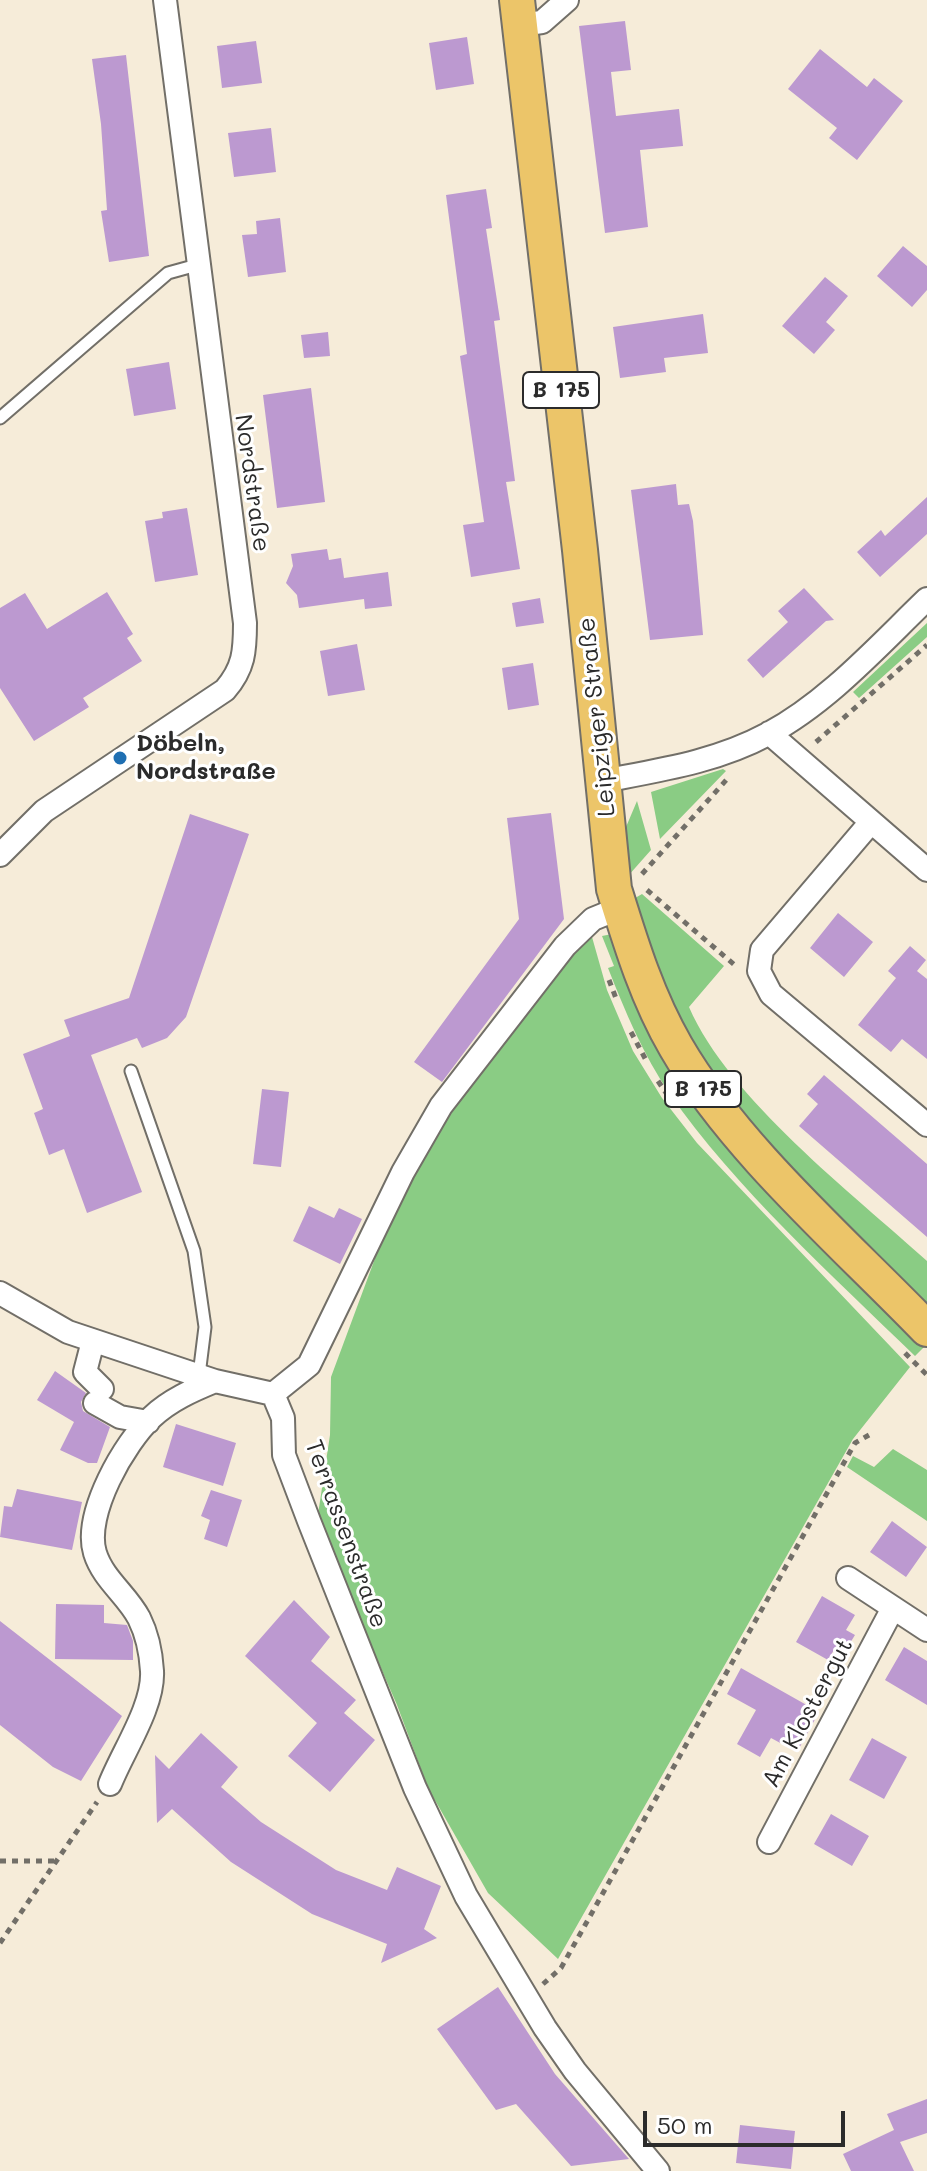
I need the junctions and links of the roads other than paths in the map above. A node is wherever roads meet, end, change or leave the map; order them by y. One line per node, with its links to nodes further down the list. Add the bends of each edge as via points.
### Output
1 (165, 0): 4 (street, Nordstraße)
2 (567, 0): 3 (street, via 542,22)
3 (518, 13): 8 (main road, Leipziger Straße / B 175)
4 (197, 265): 5 (lane, via 168,273); 10 (street, Nordstraße, via 245,623 240,673 225,690 44,811)
5 (0, 418)
6 (927, 599): 7 (street, via 845,677)
7 (769, 733): 8 (street, via 692,764); 9 (street)
8 (603, 781): 12 (main road, Leipziger Straße / B 175)
9 (871, 822): 11 (street); 14 (street, via 762,950 759,971 771,994)
10 (0, 855)
11 (927, 870)
12 (620, 908): 16 (main road, Leipziger Straße / B 175, via 644,983 712,1102); 19 (street, via 593,919 565,946 441,1106 309,1365)
13 (131, 1071): 18 (lane, via 194,1251)
14 (927, 1125)
15 (0, 1293): 17 (street)
16 (927, 1329)
17 (93, 1341): 18 (street); 20 (street, via 85,1372 99,1396 120,1417)
18 (207, 1378): 19 (street); 20 (street)
19 (273, 1394): 26 (street, Terrassenstraße, via 283,1418 284,1455 415,1788 466,1896 575,2071)
20 (148, 1422): 24 (street, via 114,1470 95,1529 94,1551 139,1617 152,1675 146,1708)
21 (848, 1578): 22 (street)
22 (893, 1608): 23 (street); 25 (street, Am Klostergut)
23 (927, 1630)
24 (110, 1784)
25 (769, 1842)
26 (658, 2171)

